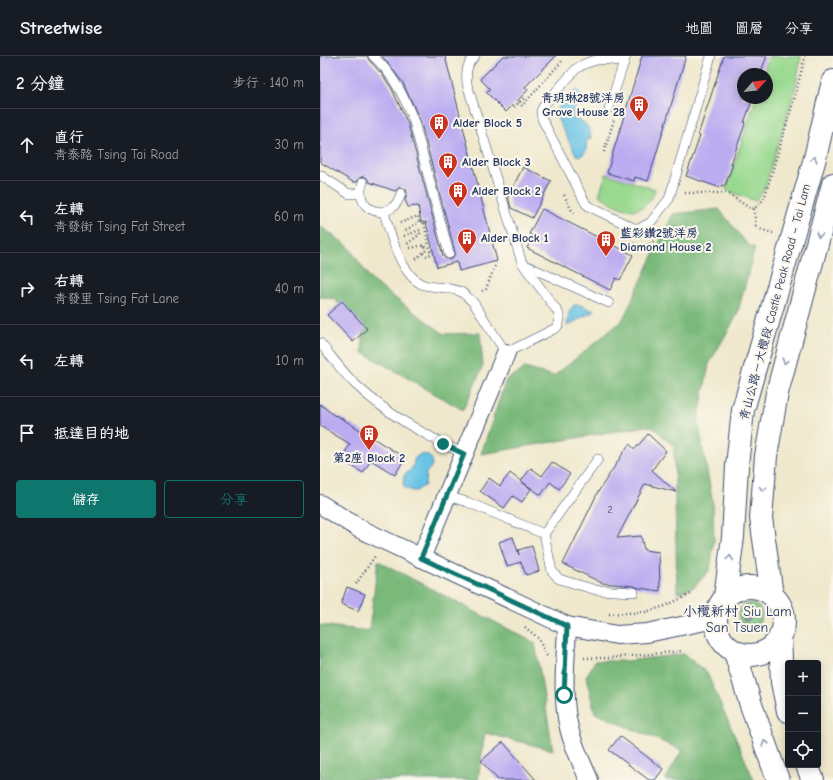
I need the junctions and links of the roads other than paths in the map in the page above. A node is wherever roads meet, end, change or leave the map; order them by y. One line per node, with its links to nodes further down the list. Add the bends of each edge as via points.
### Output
1 (373, 56): 13 (lane, via 408,104)
2 (475, 56): 14 (lane, via 470,60 466,70 467,84)
3 (711, 56): 4 (lane, via 669,199 650,223 640,228 634,228 586,204 542,118 541,111 582,65 600,59)
4 (625, 60): 6 (lane)
5 (833, 81): 26 (main road, 青山公路－大欖段 Castle Peak Road – Tai Lam, one-way to 5, via 733,537 743,410 815,158)
6 (609, 108)
7 (320, 175): 10 (lane, via 349,194)
8 (363, 182): 10 (lane)
9 (833, 184): 25 (main road, 青山公路－大欖段 Castle Peak Road – Tai Lam, one-way to 25, via 777,393 766,456 761,518)
10 (361, 193): 12 (lane, via 366,205 377,212)
11 (401, 193): 12 (lane, via 396,205)
12 (384, 212): 17 (lane, via 404,267 411,276 423,284 461,292 473,302)
13 (449, 254)
14 (522, 263): 15 (lane); 17 (lane, via 554,305 560,320 556,328)
15 (609, 303)
16 (320, 343): 18 (lane, via 356,384 389,412 432,439)
17 (506, 353): 18 (street)
18 (464, 454): 20 (street)
19 (598, 459): 22 (lane)
20 (447, 496): 22 (lane); 23 (street)
21 (320, 504): 23 (street, via 360,529)
22 (544, 534): 24 (lane, via 552,571 559,578 596,590)
23 (421, 558): 28 (street)
24 (634, 592)
25 (772, 595): 26 (main road, via 763,589 743,587); 29 (main road, via 778,601 783,614)
26 (725, 597): 27 (main road, via 718,607)
27 (715, 619): 28 (street, via 647,633 617,635); 30 (main road, via 720,638)
28 (567, 626): 33 (street, via 564,695 569,728)
29 (780, 636): 30 (main road, via 766,651 746,655); 31 (main road)
30 (735, 652): 34 (main road, one-way to 30)
31 (785, 696)
32 (808, 768): 35 (main road)
33 (589, 780)
34 (778, 780)
35 (813, 780)

